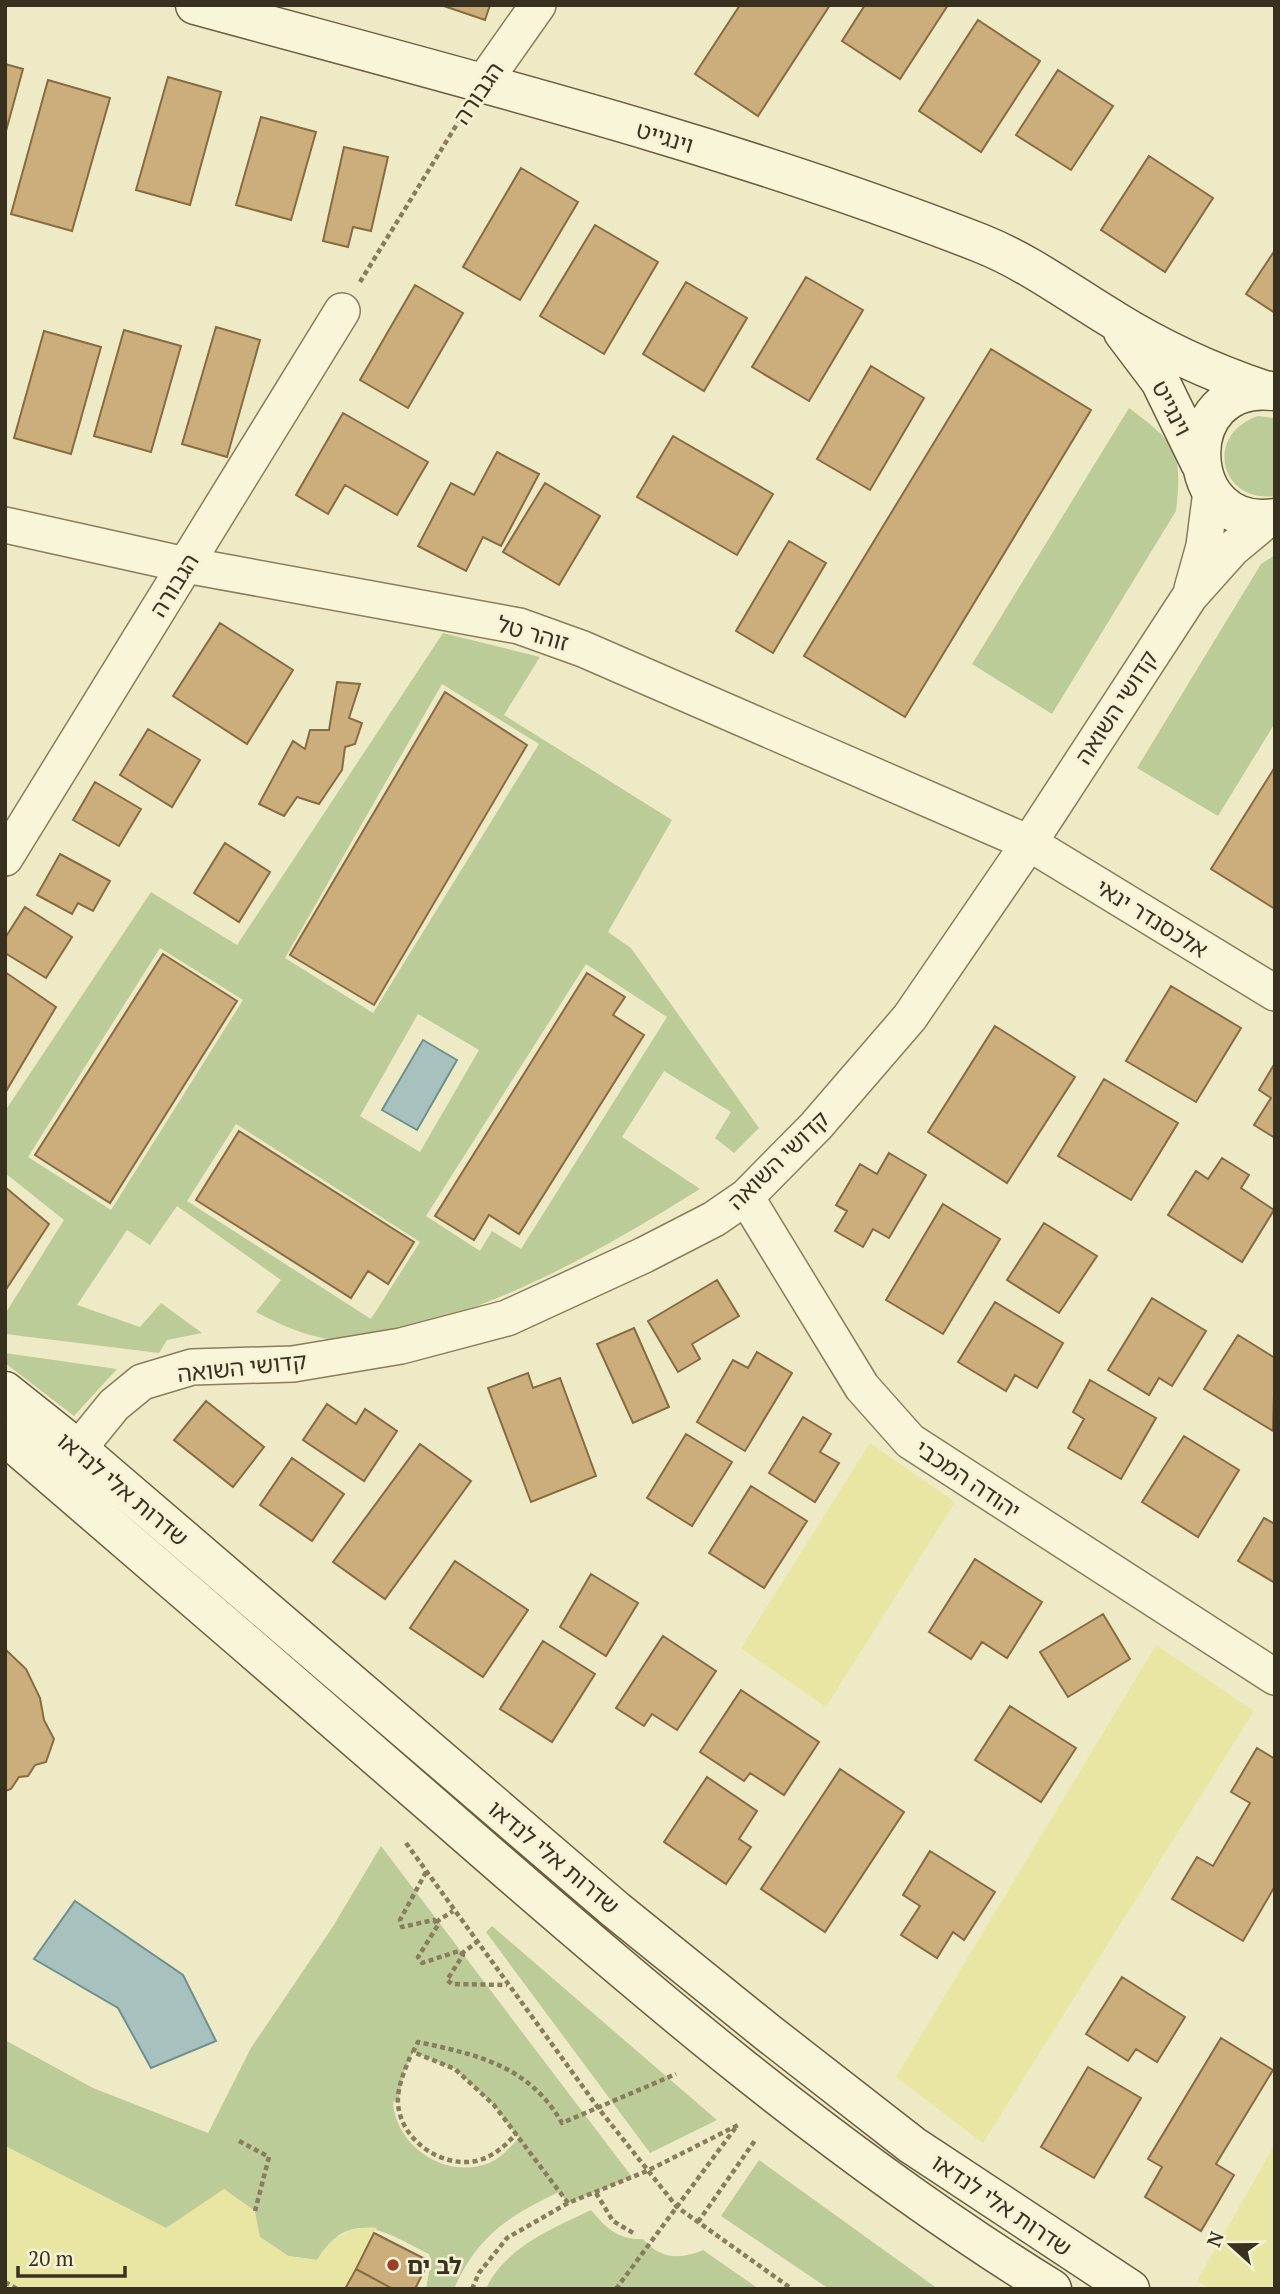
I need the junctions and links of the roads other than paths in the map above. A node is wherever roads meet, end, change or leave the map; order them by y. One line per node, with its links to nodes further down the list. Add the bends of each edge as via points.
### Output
1 (195, 5): 3 (street, וינגייט)
2 (538, 5): 3 (street, הגבורה)
3 (483, 83): 5 (street, וינגייט, via 788,174 977,242 1025,264)
4 (348, 301): 10 (street, הגבורה)
5 (1115, 322): 6 (street, וינגייט, via 1202,368); 7 (street, וינגייט, via 1160,381)
6 (1269, 391): 7 (street, via 1246,392 1216,412 1200,444)
7 (1205, 477): 8 (street, via 1226,507 1246,516); 11 (street, קדושי השואה, via 1204,546)
8 (1271, 518): 11 (street, קדושי השואה, via 1233,549)
9 (5, 524): 10 (street, זוהר טל)
10 (186, 565): 12 (street, זוהר טל, via 519,626 583,649); 13 (street, הגבורה)
11 (1190, 596): 12 (street, קדושי השואה)
12 (1029, 843): 14 (street, אלכסנדר ינאי); 15 (street, קדושי השואה, via 910,1017 816,1126)
13 (5, 858)
14 (1275, 993)
15 (746, 1197): 18 (street, קדושי השואה, via 644,1255 507,1318 401,1346 293,1364 192,1367 142,1382 114,1405 88,1437); 19 (street, יהודה המכבי, via 862,1387 910,1441)
16 (5, 1391): 18 (street, שדרות אלי לנדאו)
17 (5, 1436): 20 (street, שדרות אלי לנדאו, via 739,2067 872,2169)
18 (84, 1454): 21 (street, שדרות אלי לנדאו, via 616,1910 756,2023 912,2145)
19 (1275, 1677)
20 (1052, 2289)
21 (1130, 2289)

